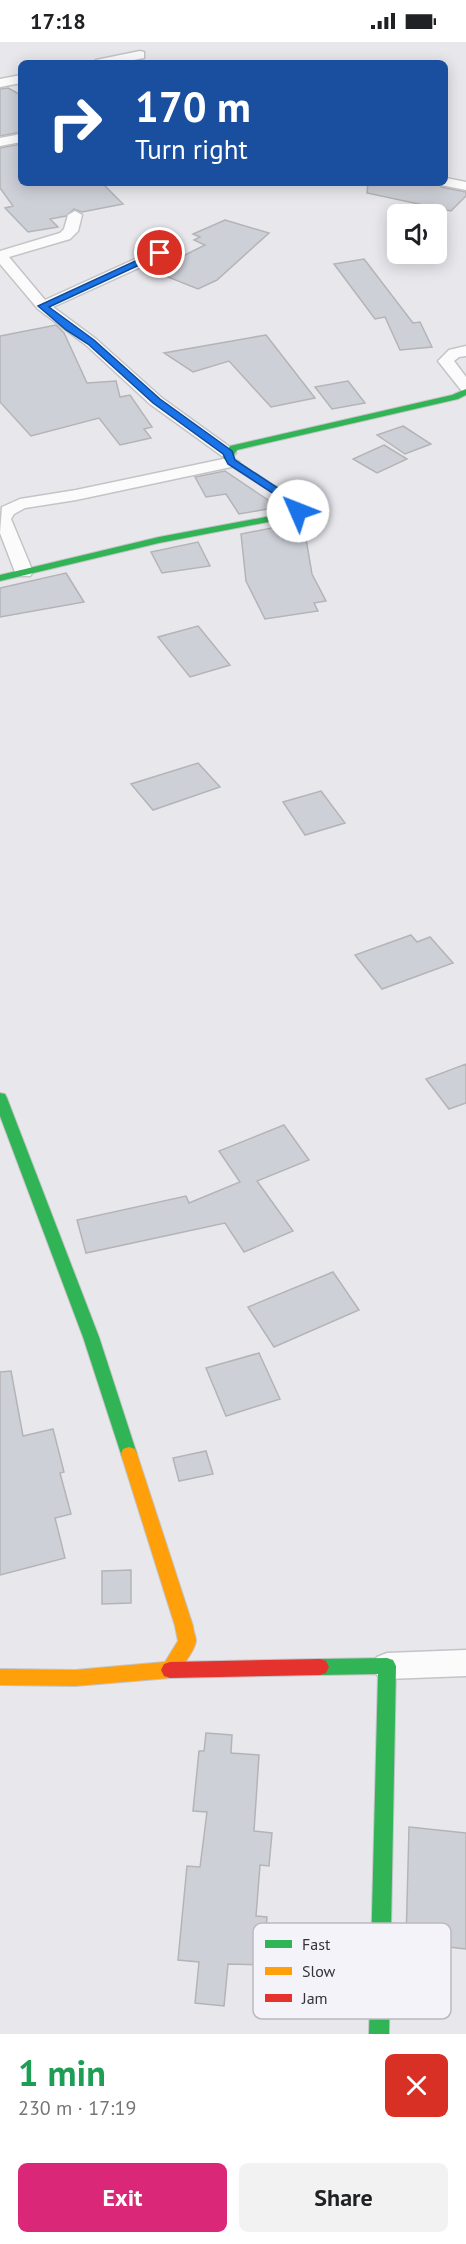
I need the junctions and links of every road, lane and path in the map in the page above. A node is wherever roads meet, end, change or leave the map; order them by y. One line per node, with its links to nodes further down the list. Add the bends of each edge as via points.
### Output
1 (130, 42): 2 (street)
2 (144, 59)
3 (18, 80): 4 (street)
4 (0, 83)
5 (18, 139): 6 (street)
6 (0, 142)
7 (448, 182): 8 (street)
8 (466, 186)
9 (75, 215): 11 (street, via 71,231 65,236)
10 (160, 253): 12 (street)
11 (0, 255): 12 (street)
12 (43, 306): 15 (street)
13 (466, 351): 14 (street, via 454,353 446,361)
14 (466, 390): 15 (street, via 455,397 240,445)
15 (230, 458): 16 (street, via 76,495 20,504 3,519); 16 (street, via 296,504 298,511 290,516 159,540)
16 (24, 572): 17 (street)
17 (0, 578)
18 (0, 1098): 21 (street, via 92,1337 184,1626 187,1642)
19 (466, 1663): 20 (street)
20 (387, 1666): 21 (street); 23 (street)
21 (170, 1670): 22 (street, via 75,1678)
22 (0, 1677)
23 (381, 1923)
24 (379, 2019): 25 (street)
25 (379, 2034)

